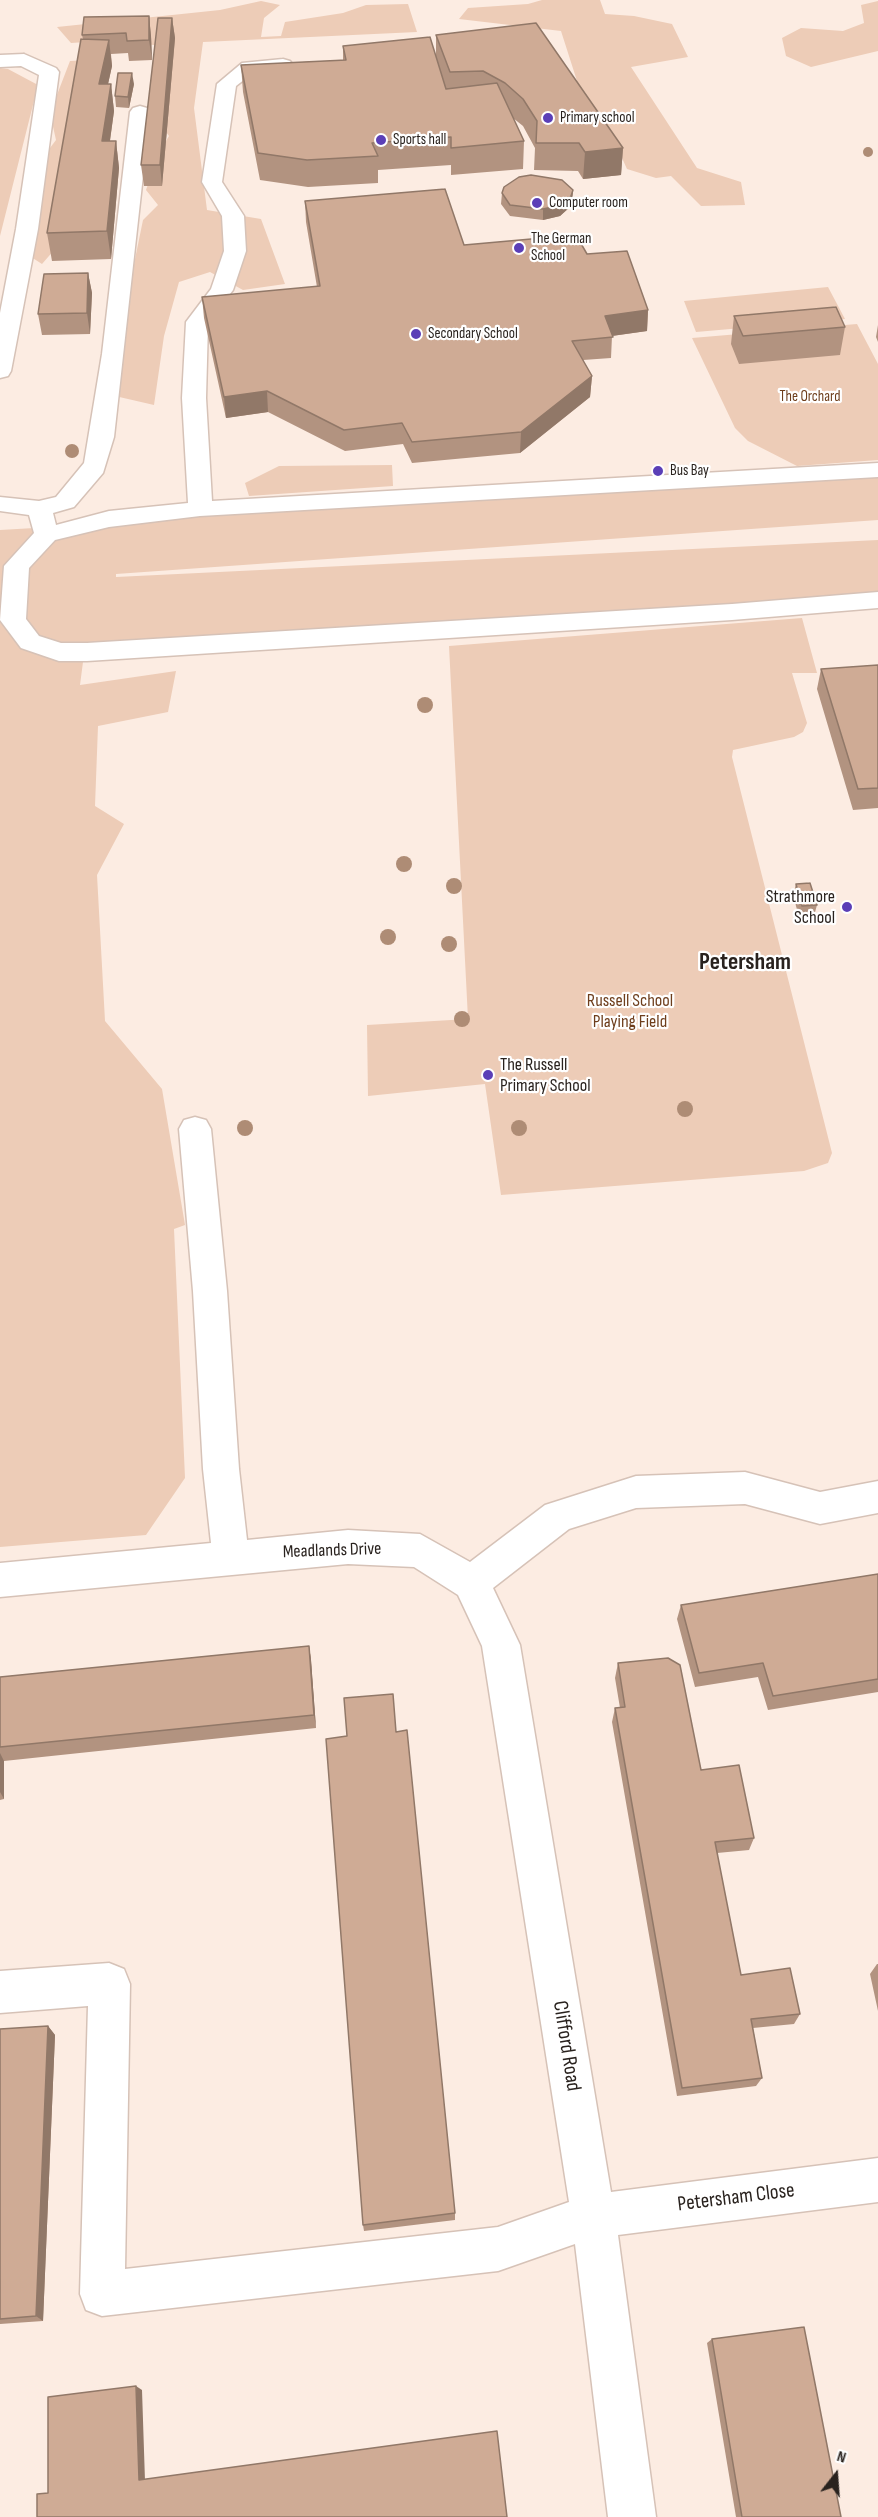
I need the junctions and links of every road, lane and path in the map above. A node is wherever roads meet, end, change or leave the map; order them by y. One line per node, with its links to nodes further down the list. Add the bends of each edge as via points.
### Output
1 (0, 60): 4 (street, via 24,60 49,72 27,229)
2 (303, 64): 8 (street, via 249,67 227,84 212,182 233,216 235,251 222,290 197,322 194,398)
3 (140, 112): 7 (street, via 113,354 96,463 65,502)
4 (0, 371)
5 (878, 470): 8 (street)
6 (0, 504): 7 (street)
7 (40, 509): 9 (street)
8 (200, 509): 9 (street, via 109,519)
9 (46, 535): 10 (street, via 17,566 13,620 30,642 59,652)
10 (878, 600)
11 (195, 1129): 13 (street)
12 (878, 1497): 15 (street, via 820,1508 745,1488 636,1492 558,1516)
13 (231, 1557): 14 (street, Meadlands Drive); 15 (street, Meadlands Drive, via 348,1547 420,1551)
14 (0, 1580)
15 (471, 1583): 18 (street, Clifford Road, via 501,1645)
16 (0, 1992): 18 (street, Petersham Close, via 109,1984 102,2294 498,2249)
17 (878, 2180): 18 (street, Petersham Close)
18 (593, 2216): 19 (street, Clifford Road)
19 (632, 2517)

